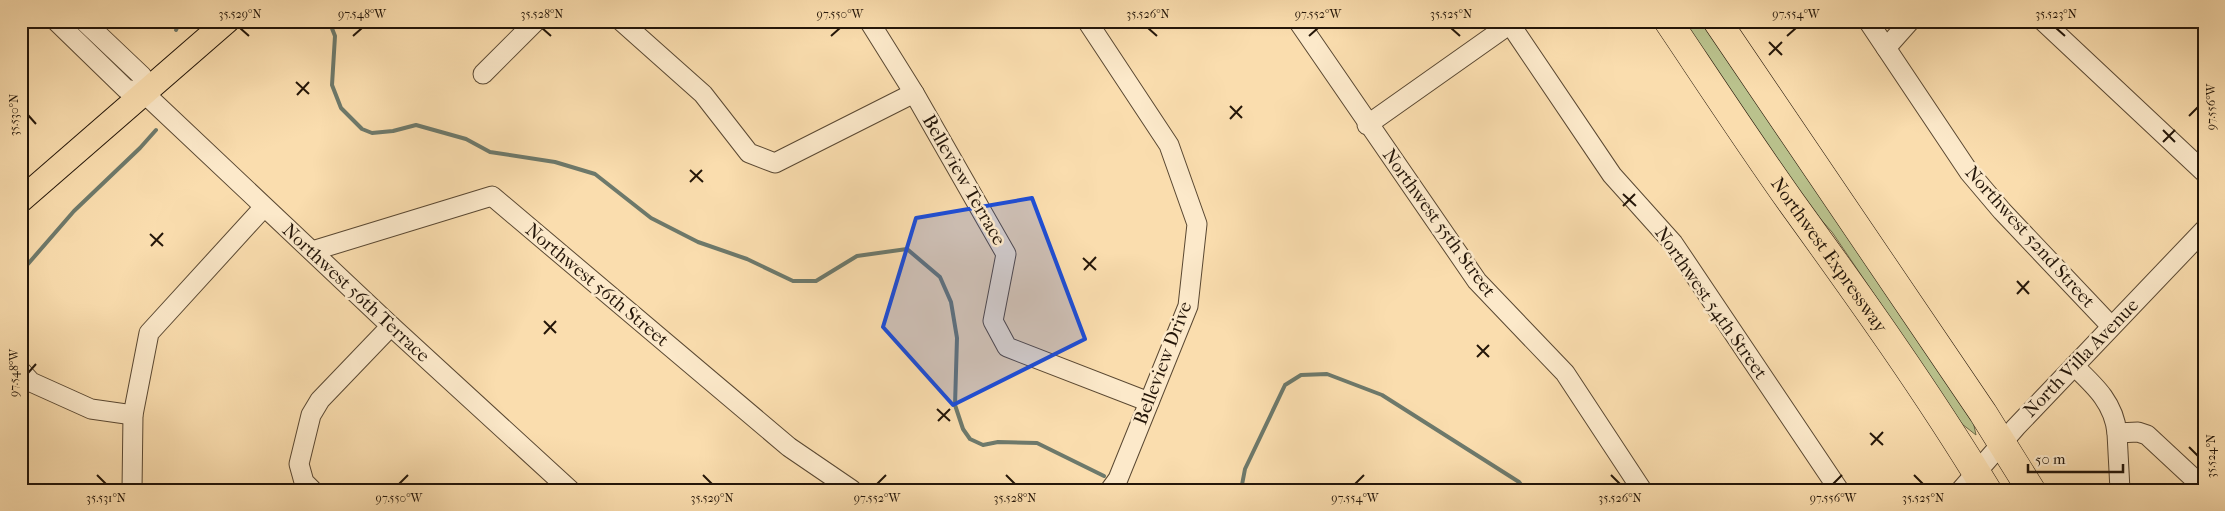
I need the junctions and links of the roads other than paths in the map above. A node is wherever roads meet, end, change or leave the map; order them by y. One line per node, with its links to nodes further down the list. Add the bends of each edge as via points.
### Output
1 (56, 21): 17 (street, Northwest 56th Terrace, via 126,89)
2 (84, 21): 17 (street, Northwest 56th Terrace, via 142,76)
3 (227, 21): 17 (main road)
4 (536, 21): 16 (street)
5 (621, 21): 18 (street, via 703,94 749,153 774,163)
6 (869, 21): 18 (street, Belleview Terrace)
7 (1087, 21): 29 (street, Belleview Drive, via 1169,145 1198,224 1188,306)
8 (1298, 21): 19 (street, Northwest 55th Street)
9 (1668, 21): 33 (highway, Northwest Expressway, via 1818,238)
10 (1717, 21): 32 (highway, Northwest Expressway)
11 (1868, 21): 15 (street, Northwest 52nd Street)
12 (1910, 21): 15 (street)
13 (2043, 21): 20 (street)
14 (1509, 22): 19 (street); 41 (street, Northwest 54th Street, via 1612,175 1673,243)
15 (1886, 48): 26 (street, Northwest 52nd Street, via 1969,172)
16 (482, 74)
17 (144, 92): 21 (main road); 22 (street, Northwest 56th Terrace)
18 (914, 93): 29 (street, Belleview Terrace, via 1006,254 993,321 1007,347)
19 (1367, 125): 40 (street, Northwest 55th Street, via 1477,281 1565,373)
20 (2204, 172)
21 (21, 200)
22 (264, 207): 24 (street, Northwest 56th Terrace); 30 (street, via 149,333)
23 (2204, 230): 26 (street, North Villa Avenue)
24 (312, 251): 25 (street, Northwest 56th Terrace); 39 (street, Northwest 56th Street, via 492,196 789,447)
25 (391, 326): 37 (street, via 320,400 311,415 299,464 304,482); 38 (street, Northwest 56th Terrace)
26 (2111, 326): 27 (street, North Villa Avenue)
27 (2074, 366): 31 (street, via 2108,403 2116,420); 32 (street, North Villa Avenue)
28 (21, 371): 30 (street, via 31,382 91,409)
29 (1149, 402): 34 (street, Belleview Drive)
30 (133, 415): 36 (street)
31 (2117, 433): 35 (street, via 2147,435); 43 (street)
32 (2001, 443): 33 (street, North Villa Avenue); 42 (highway, Northwest Expressway)
33 (1974, 484)
34 (1114, 485)
35 (2204, 488)
36 (132, 490)
37 (312, 490)
38 (570, 490)
39 (852, 490)
40 (1642, 490)
41 (1839, 490)
42 (2031, 490)
43 (2120, 490)

